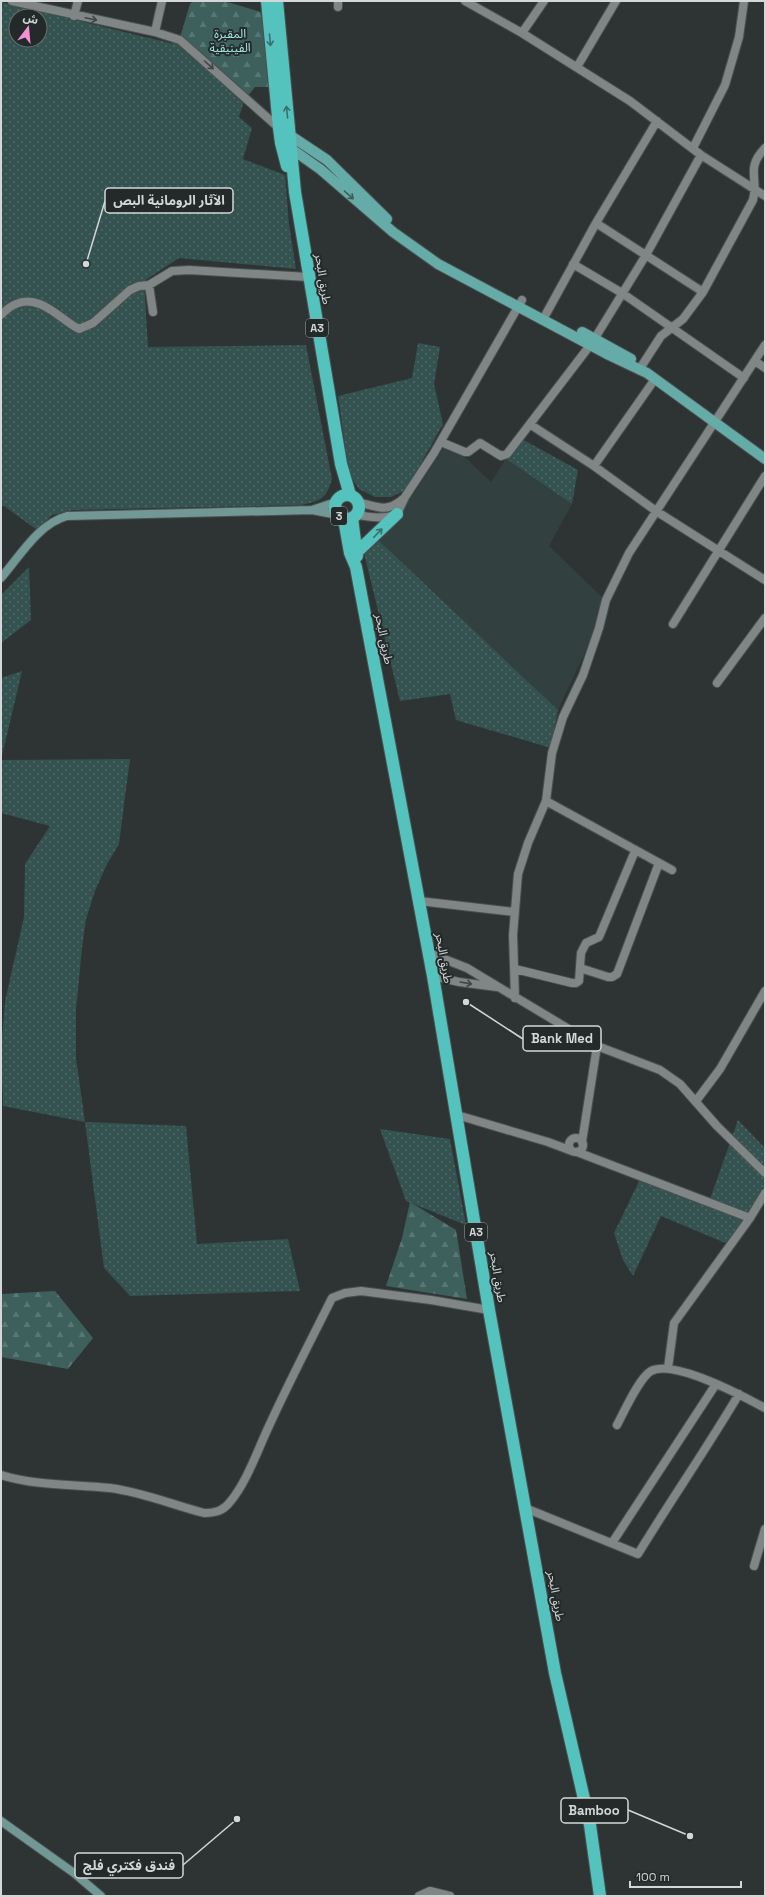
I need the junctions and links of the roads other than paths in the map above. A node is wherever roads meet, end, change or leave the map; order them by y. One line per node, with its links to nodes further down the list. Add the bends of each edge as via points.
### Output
1 (12, 1): 11 (street)
2 (78, 1): 11 (street)
3 (162, 1): 12 (street)
4 (267, 1): 16 (highway, طريق البحر / A3, one-way to 16)
5 (277, 1): 17 (highway, طريق البحر / A3, one-way to 5)
6 (465, 1): 10 (street)
7 (544, 1): 13 (street)
8 (616, 1): 14 (street)
9 (744, 1): 18 (street, via 739,37 725,85)
10 (478, 4): 13 (street)
11 (74, 16): 12 (street, one-way to 12)
12 (155, 32): 16 (street, one-way to 16, via 184,43)
13 (522, 33): 14 (street)
14 (577, 67): 15 (street)
15 (657, 121): 18 (street); 23 (street)
16 (279, 128): 17 (highway, طريق البحر / A3)
17 (287, 142): 26 (highway, طريق البحر / A3); 30 (main road, via 393,232)
18 (693, 148): 20 (street)
19 (765, 148): 21 (street, via 754,165)
20 (701, 155): 21 (street); 24 (street)
21 (755, 189): 22 (street); 28 (street, via 745,216)
22 (765, 196)
23 (596, 223): 24 (street); 25 (street)
24 (646, 255): 28 (street); 29 (street)
25 (573, 264): 29 (street); 32 (street)
26 (308, 277): 27 (street, via 189,270 172,271); 45 (highway, طريق البحر / A3)
27 (149, 285): 31 (street); 33 (street, via 130,290 92,323 79,329 47,307 32,302 16,304)
28 (703, 292): 34 (street, via 683,318)
29 (622, 293): 34 (street); 35 (street)
30 (520, 303): 32 (main road); 35 (main road); 43 (street)
31 (153, 312)
32 (546, 314): 35 (main road)
33 (1, 315)
34 (671, 326): 39 (street, via 661,336); 40 (street)
35 (593, 341): 39 (main road); 42 (street)
36 (765, 345): 37 (street)
37 (755, 361): 38 (street); 40 (street)
38 (765, 368)
39 (646, 372): 41 (main road); 46 (street)
40 (744, 378): 41 (street)
41 (716, 422): 44 (main road); 52 (street)
42 (531, 425): 43 (street, via 504,456 480,443 465,452); 46 (street)
43 (440, 442): 48 (street)
44 (765, 459)
45 (341, 464): 49 (highway, طريق البحر / A3); 50 (highway, طريق البحر / A3)
46 (594, 466): 52 (street)
47 (765, 476): 56 (street)
48 (406, 497): 49 (street, via 389,508 380,508); 53 (street)
49 (354, 499): 50 (highway, 3, via 341,497); 54 (highway, 3, via 359,510)
50 (337, 501): 51 (main road); 54 (highway, 3, via 336,511)
51 (312, 510): 54 (main road); 58 (main road, via 67,516 56,519 39,532)
52 (656, 510): 56 (street); 63 (street, via 629,553 606,600 583,675 563,717 554,745)
53 (397, 514): 54 (street, via 388,518); 55 (highway, one-way to 53)
54 (348, 517): 55 (highway, طريق البحر / A3); 57 (highway, طريق البحر / A3, via 349,546)
55 (358, 551): 57 (highway, طريق البحر / A3)
56 (719, 552): 59 (street); 61 (street)
57 (356, 567): 67 (highway, طريق البحر / A3)
58 (1, 578)
59 (765, 580)
60 (765, 618): 62 (street)
61 (673, 624)
62 (717, 683)
63 (546, 801): 64 (street); 68 (street, via 518,874)
64 (635, 851): 65 (street); 70 (street, via 599,937 586,943 581,953)
65 (659, 863): 66 (street); 70 (street, via 616,974 608,977)
66 (672, 870)
67 (419, 901): 68 (street); 69 (highway, طريق البحر / A3)
68 (514, 912): 71 (street)
69 (429, 953): 72 (highway, طريق البحر / A3); 73 (street, via 467,968)
70 (580, 968): 71 (street, via 579,981 576,983)
71 (515, 969): 75 (street)
72 (433, 976): 73 (street, one-way to 73); 78 (highway, طريق البحر / A3)
73 (499, 987): 75 (street)
74 (765, 991): 77 (street, via 720,1069)
75 (515, 998): 76 (street)
76 (597, 1046): 77 (street, via 660,1070 680,1084); 79 (street, via 584,1121 578,1128)
77 (696, 1101): 83 (street, via 717,1126)
78 (457, 1115): 80 (street); 86 (highway, طريق البحر / A3)
79 (578, 1141): 80 (street); 81 (street, via 581,1149); 81 (street, via 569,1144); 82 (street)
80 (548, 1142): 81 (street)
81 (574, 1151): 82 (street)
82 (598, 1160): 85 (street)
83 (765, 1173)
84 (765, 1193): 85 (street)
85 (750, 1218): 87 (street, via 674,1323)
86 (489, 1310): 92 (street, via 361,1291 332,1298 243,1480 232,1500 221,1511 204,1513 125,1491 41,1483); 93 (highway, طريق البحر / A3)
87 (668, 1368): 88 (street); 91 (street, via 651,1371 641,1382)
88 (716, 1384): 89 (street); 95 (street)
89 (739, 1394): 90 (street); 95 (street, via 638,1554)
90 (765, 1408)
91 (617, 1425)
92 (1, 1474)
93 (526, 1508): 95 (street); 101 (highway, طريق البحر / A3, via 555,1673 590,1825)
94 (765, 1529): 96 (street)
95 (612, 1543)
96 (754, 1566)
97 (1, 1821): 98 (main road)
98 (102, 1896)
99 (419, 1896): 100 (street, via 430,1891)
100 (450, 1896)
101 (600, 1896)

